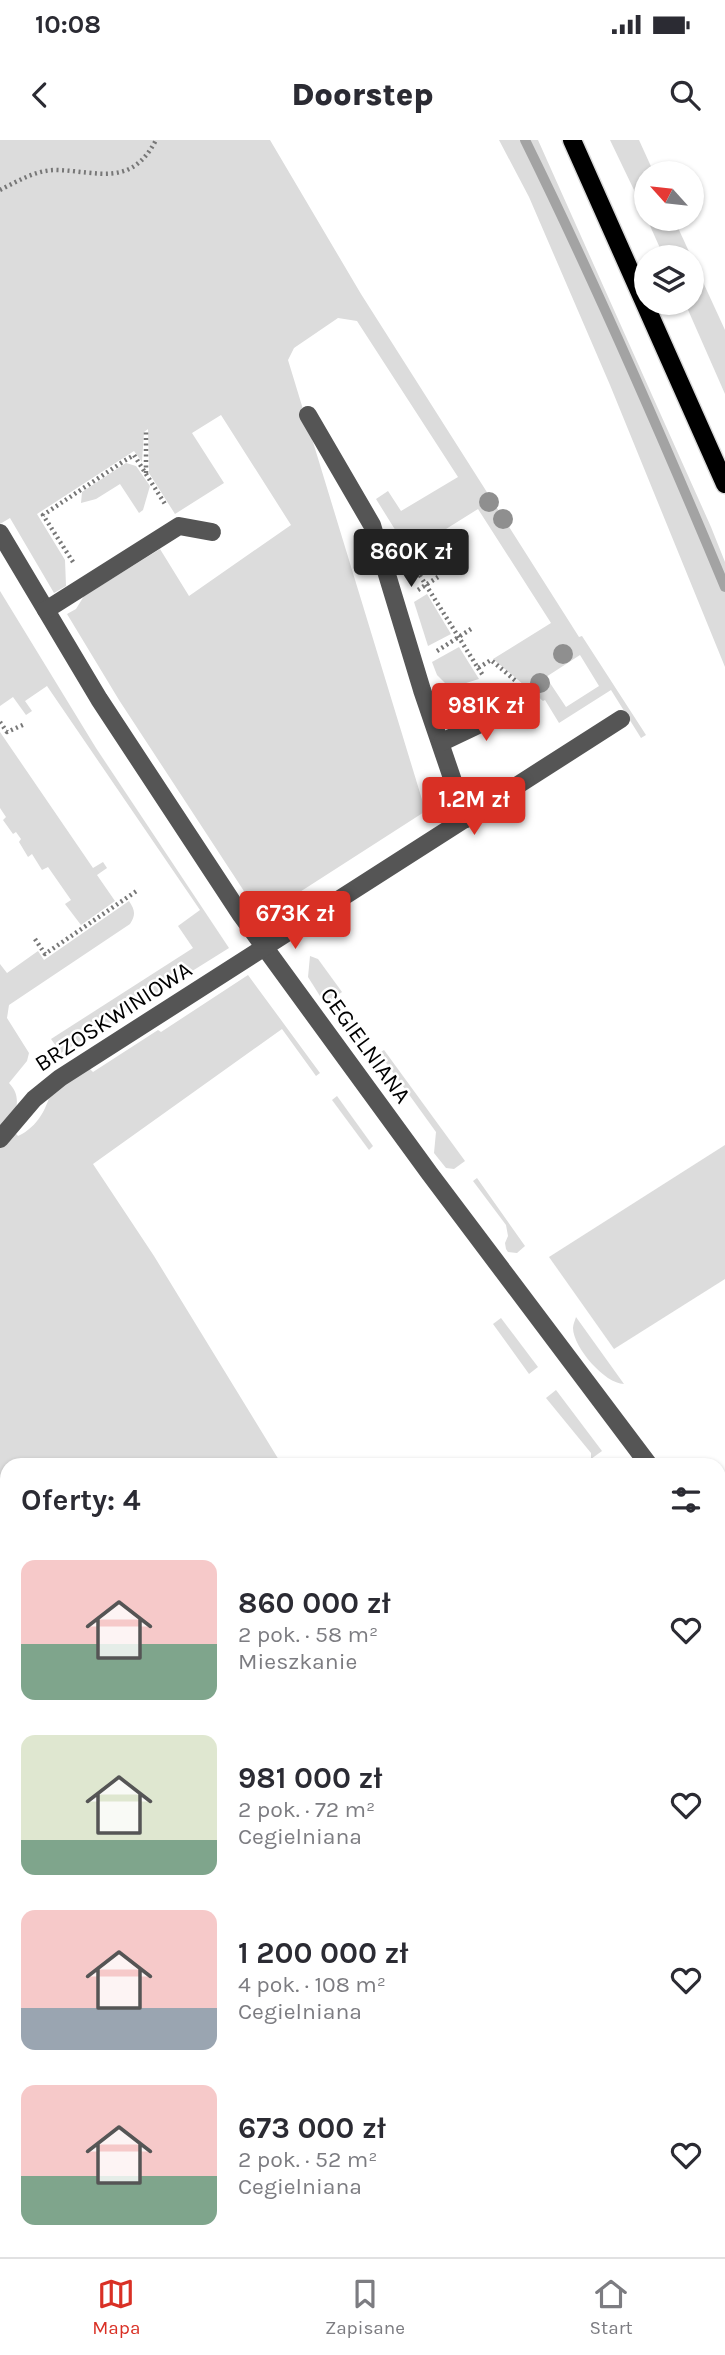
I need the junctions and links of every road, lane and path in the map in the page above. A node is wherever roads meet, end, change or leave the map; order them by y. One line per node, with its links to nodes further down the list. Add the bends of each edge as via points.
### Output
1 (156, 140): 3 (path, via 137,164 120,174 54,170 30,175)
2 (572, 140): 7 (main road)
3 (0, 190)
4 (308, 415): 27 (street, via 372,525)
5 (146, 430): 6 (path)
6 (146, 474): 8 (path); 13 (path, via 134,455 43,515)
7 (725, 484)
8 (178, 526): 9 (street); 13 (street)
9 (212, 532)
10 (0, 533): 16 (street, CEGIELNIANA)
11 (412, 563): 14 (path)
12 (438, 577): 14 (path)
13 (88, 584): 16 (street)
14 (426, 585): 15 (path); 18 (path)
15 (408, 596)
16 (46, 610): 31 (street, CEGIELNIANA, via 99,699)
17 (471, 629): 18 (path)
18 (459, 638): 19 (path); 20 (path)
19 (427, 656)
20 (478, 668): 21 (path); 22 (path, via 491,660)
21 (484, 677)
22 (520, 684)
23 (514, 708): 27 (street)
24 (621, 719): 28 (street, BRZOSKWINIOWA)
25 (0, 722): 26 (path, via 7,732)
26 (25, 724)
27 (442, 742): 28 (street)
28 (466, 819): 31 (street, BRZOSKWINIOWA)
29 (138, 890): 30 (path, via 45,954)
30 (34, 939)
31 (265, 947): 32 (street, BRZOSKWINIOWA, via 60,1078 34,1099); 33 (street, CEGIELNIANA)
32 (0, 1139)
33 (644, 1458)

